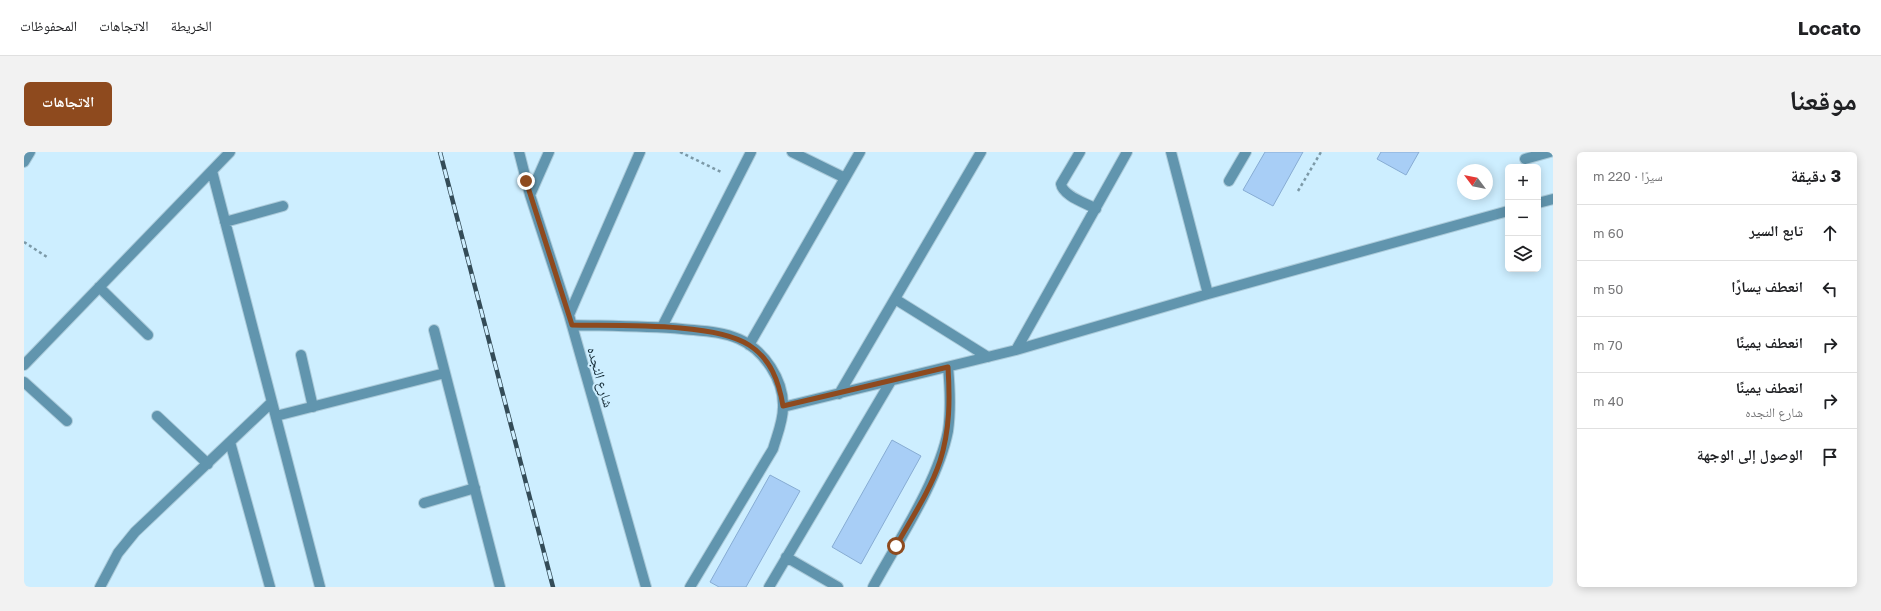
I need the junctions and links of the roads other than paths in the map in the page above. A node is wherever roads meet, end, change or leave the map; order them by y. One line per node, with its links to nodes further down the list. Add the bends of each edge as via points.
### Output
1 (30, 152): 16 (street)
2 (230, 152): 17 (street)
3 (519, 152): 20 (street, شارع النجده)
4 (549, 152): 20 (street)
5 (640, 152): 30 (street)
6 (751, 152): 31 (street)
7 (792, 152): 18 (street)
8 (860, 152): 18 (street)
9 (981, 152): 29 (street)
10 (1080, 152): 24 (street, via 1061,184 1066,192)
11 (1128, 152): 24 (street)
12 (1170, 152): 28 (street)
13 (1246, 152): 19 (street)
14 (1550, 152): 15 (street)
15 (1525, 159)
16 (24, 162)
17 (212, 170): 26 (street); 27 (street)
18 (845, 178): 34 (street)
19 (1229, 181)
20 (530, 195): 30 (street, شارع النجده)
21 (1553, 199): 22 (street)
22 (1541, 202)
23 (283, 206): 26 (street)
24 (1096, 209): 35 (street)
25 (1505, 212): 28 (street)
26 (225, 222): 44 (street)
27 (99, 287): 33 (street); 38 (street)
28 (1208, 294): 35 (street)
29 (895, 299): 37 (street); 43 (street)
30 (570, 320): 31 (street); 59 (street, شارع النجده)
31 (662, 328): 34 (street, via 715,332)
32 (434, 330): 40 (street)
33 (148, 335)
34 (749, 345): 45 (street, via 770,367 779,384)
35 (1016, 350): 37 (street)
36 (301, 355): 46 (street)
37 (988, 357): 39 (street)
38 (24, 365)
39 (948, 367): 41 (street); 63 (street, via 948,424 940,462)
40 (445, 373): 46 (street); 52 (street)
41 (891, 381): 43 (street); 54 (street)
42 (24, 382): 49 (street)
43 (839, 394): 45 (street)
44 (272, 402): 48 (street); 50 (street)
45 (783, 406): 60 (street, via 781,425 772,449)
46 (313, 407): 48 (street)
47 (157, 416): 51 (street)
48 (276, 416): 57 (street)
49 (67, 422)
50 (230, 442): 51 (street); 56 (street)
51 (208, 464): 55 (street, via 126,542)
52 (475, 488): 53 (street); 58 (street)
53 (424, 503)
54 (786, 558): 61 (street); 62 (street)
55 (100, 587)
56 (270, 587)
57 (320, 587)
58 (500, 587)
59 (646, 587)
60 (690, 587)
61 (769, 587)
62 (838, 587)
63 (873, 587)

